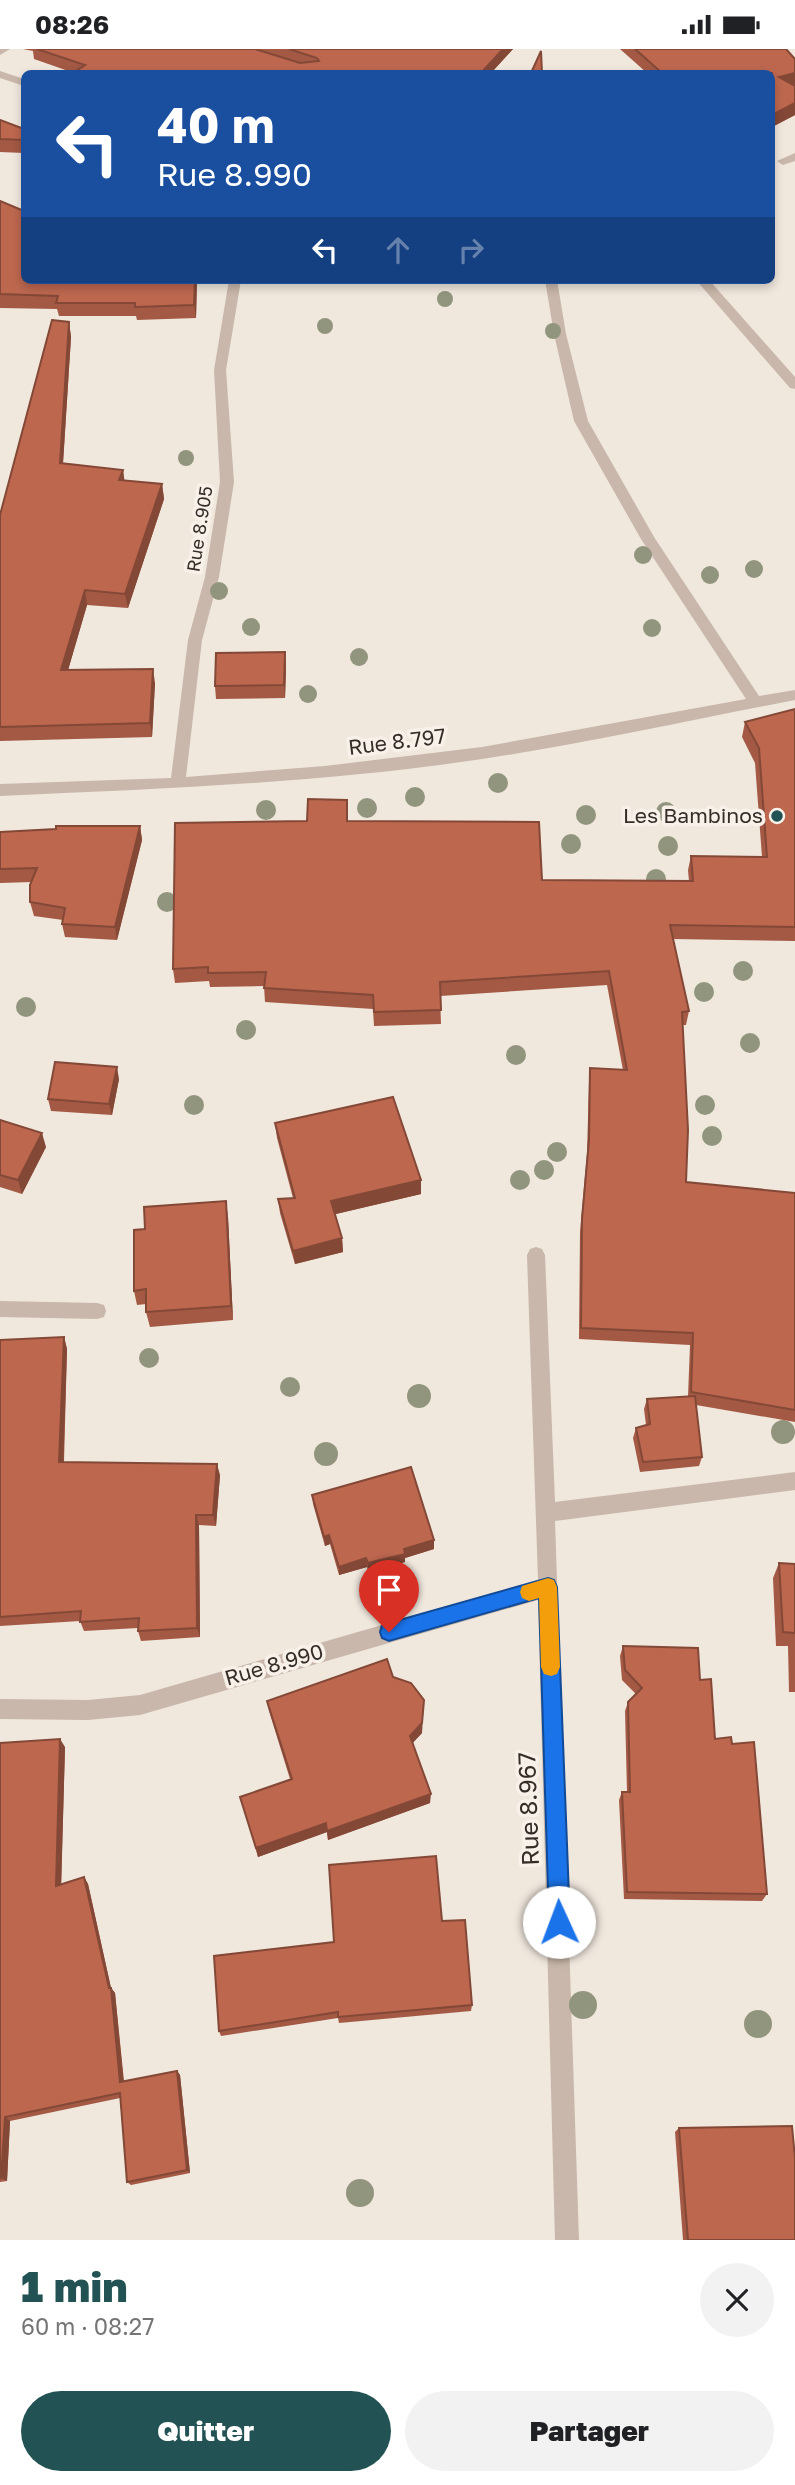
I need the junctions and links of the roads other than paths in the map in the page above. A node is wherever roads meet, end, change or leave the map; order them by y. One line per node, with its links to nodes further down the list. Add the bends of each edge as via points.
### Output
1 (0, 74): 2 (street)
2 (21, 82)
3 (233, 284): 9 (street, Rue 8.905, via 220,370 227,482 212,577 195,640)
4 (552, 284): 8 (street, via 581,422 648,539)
5 (706, 284): 6 (street)
6 (795, 385)
7 (795, 695): 8 (street, Rue 8.797)
8 (756, 703): 9 (street, Rue 8.797, via 481,753 325,772)
9 (178, 783): 10 (street, Rue 8.797)
10 (0, 790)
11 (536, 1255): 15 (street)
12 (0, 1309): 13 (street)
13 (97, 1311)
14 (795, 1481): 15 (street)
15 (545, 1513): 16 (street)
16 (548, 1587): 17 (street, Rue 8.990, via 140,1705 88,1710); 18 (street, Rue 8.967)
17 (0, 1709)
18 (567, 2240)

